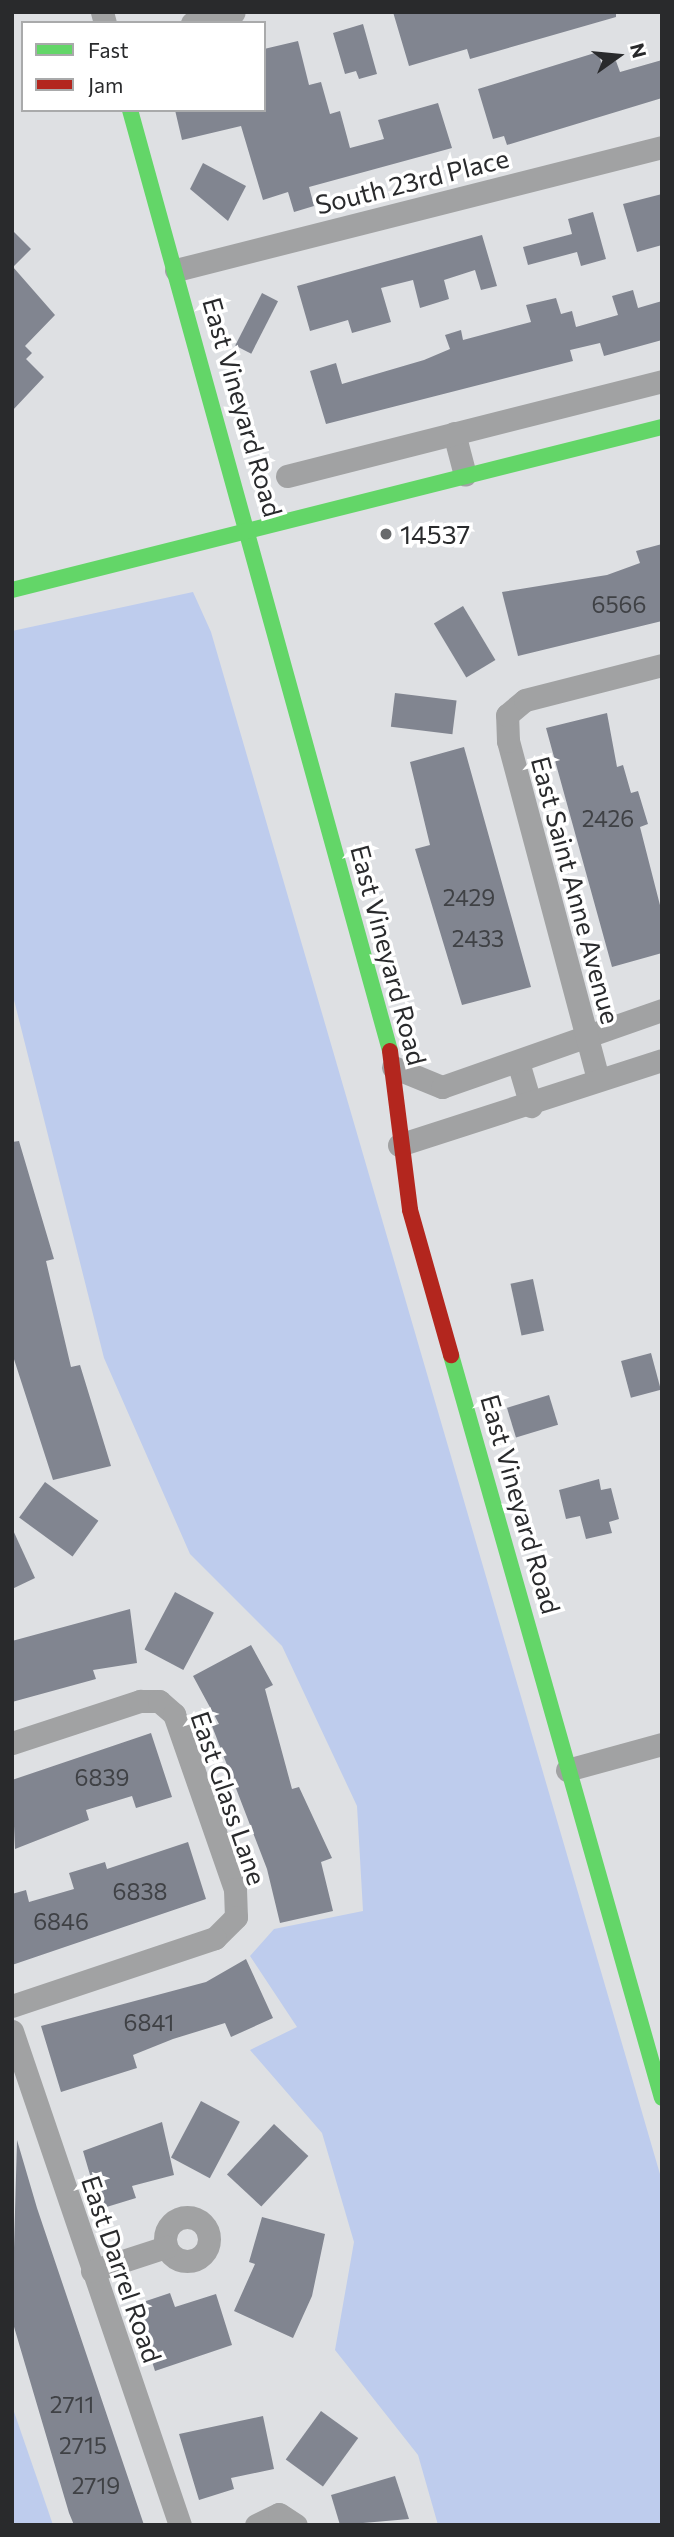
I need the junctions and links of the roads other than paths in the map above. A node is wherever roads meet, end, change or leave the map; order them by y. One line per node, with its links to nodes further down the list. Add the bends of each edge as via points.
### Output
1 (234, 12): 2 (street)
2 (200, 21)
3 (131, 112): 5 (street, East Vineyard Road)
4 (662, 147): 5 (street, South 23rd Place)
5 (176, 271): 11 (street, East Vineyard Road)
6 (662, 381): 8 (street)
7 (662, 427): 9 (street)
8 (454, 433): 9 (street); 10 (street)
9 (465, 475): 11 (street)
10 (287, 476)
11 (249, 532): 12 (street); 18 (street, East Vineyard Road)
12 (12, 590)
13 (662, 665): 15 (street, East Saint Anne Avenue, via 525,700 507,715 508,741)
14 (662, 1010): 15 (street)
15 (586, 1036): 17 (street); 19 (street, East Saint Anne Avenue)
16 (662, 1060): 19 (street)
17 (518, 1062): 18 (street, via 442,1087); 20 (street)
18 (393, 1067): 21 (street, East Vineyard Road)
19 (597, 1079): 20 (street)
20 (531, 1106): 21 (street)
21 (399, 1145): 24 (street, East Vineyard Road, via 410,1210)
22 (12, 1743): 25 (street, East Glass Lane, via 140,1701 159,1701 174,1714 235,1889 236,1917 215,1938)
23 (662, 1744): 24 (street)
24 (567, 1770): 27 (street, East Vineyard Road)
25 (12, 2006)
26 (12, 2031): 29 (street, East Darrel Road)
27 (662, 2098)
28 (166, 2247): 29 (street)
29 (92, 2271): 30 (street, East Darrel Road)
30 (180, 2525)
31 (256, 2525): 32 (street, via 279,2514)
32 (296, 2525)

